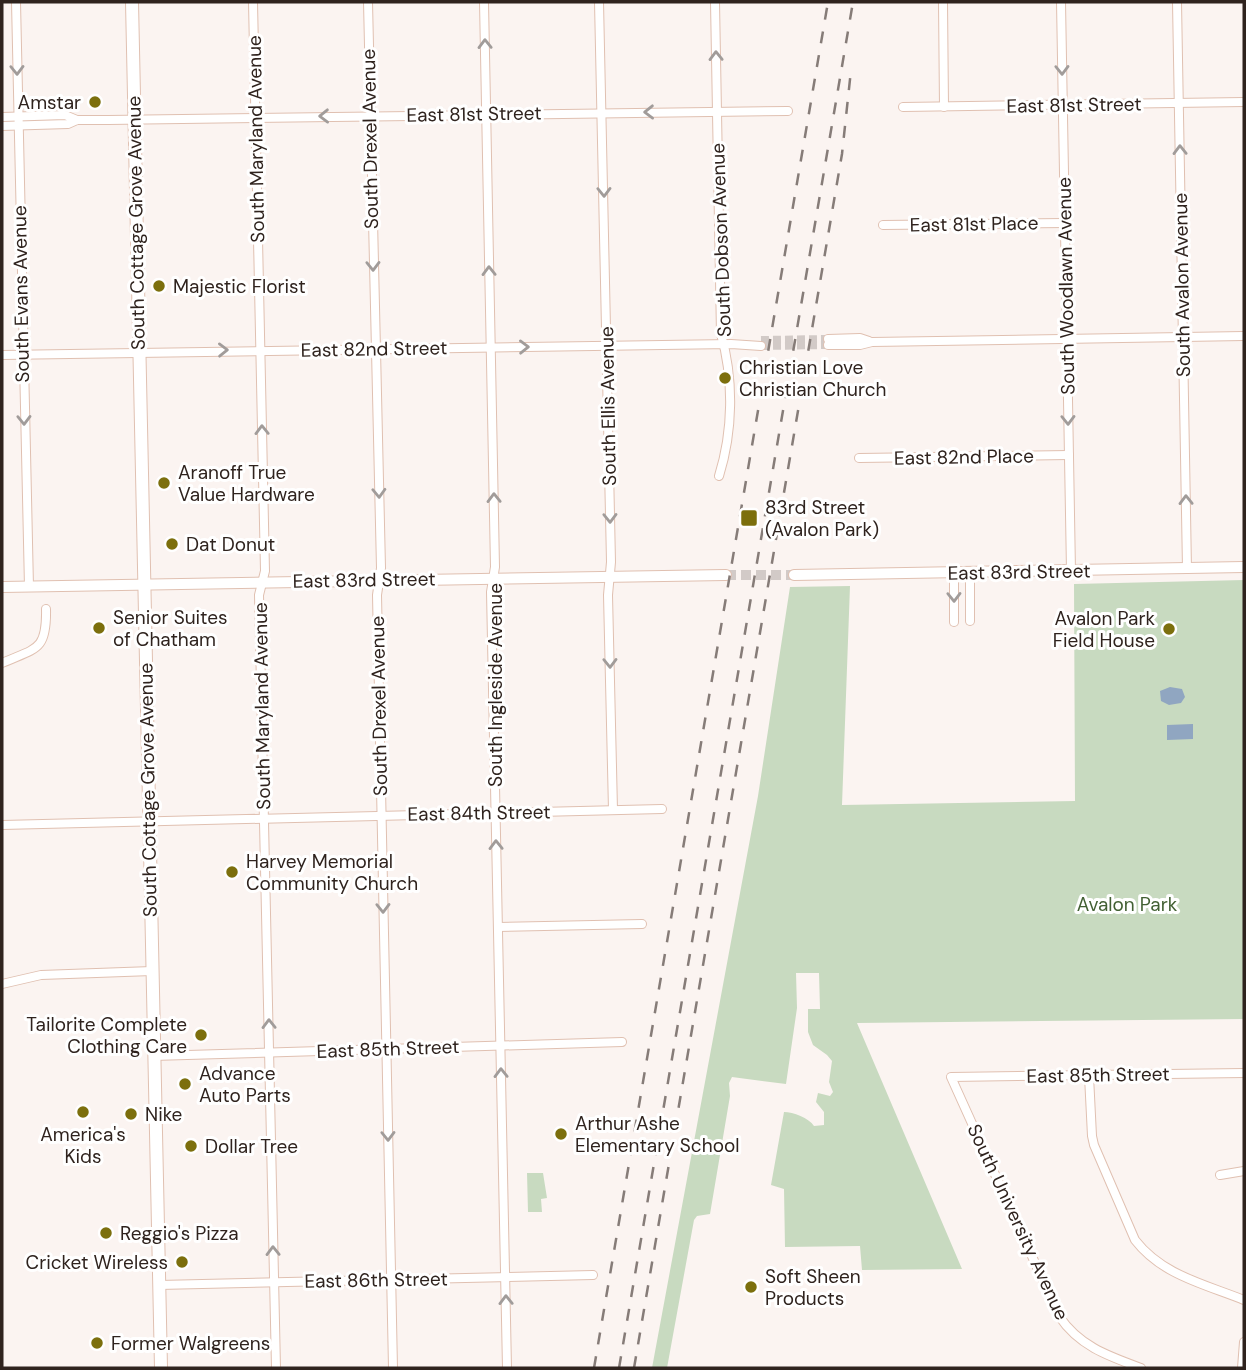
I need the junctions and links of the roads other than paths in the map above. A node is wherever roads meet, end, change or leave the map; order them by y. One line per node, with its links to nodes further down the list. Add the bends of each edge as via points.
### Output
1 (16, 2): 24 (street, South Evans Avenue, one-way to 24)
2 (132, 2): 23 (main road, South Cottage Grove Avenue)
3 (253, 2): 22 (street, South Maryland Avenue)
4 (368, 2): 20 (street, South Drexel Avenue)
5 (484, 2): 19 (street, South Ingleside Avenue, one-way to 5)
6 (599, 2): 18 (street, South Ellis Avenue)
7 (715, 2): 16 (street, South Dobson Avenue, one-way to 7)
8 (943, 2): 15 (street)
9 (1061, 2): 13 (street, South Woodlawn Avenue, one-way to 13)
10 (1177, 2): 12 (street, South Avalon Avenue)
11 (1244, 102): 12 (street, East 81st Street)
12 (1179, 104): 13 (street, East 81st Street); 29 (street, South Avalon Avenue, one-way to 12)
13 (1063, 105): 15 (street, East 81st Street); 26 (street, South Woodlawn Avenue)
14 (904, 107): 15 (street, East 81st Street)
15 (944, 107)
16 (717, 111): 17 (street, East 81st Street); 18 (street, East 81st Street, one-way to 18); 33 (street, South Dobson Avenue)
17 (788, 111)
18 (602, 112): 19 (street, East 81st Street); 34 (street, South Ellis Avenue, one-way to 34)
19 (486, 114): 20 (street, East 81st Street); 35 (street, South Ingleside Avenue, one-way to 19)
20 (370, 116): 22 (street, East 81st Street, one-way to 22); 36 (street, South Drexel Avenue, one-way to 36)
21 (2, 117): 24 (street, East 81st Street)
22 (256, 117): 23 (street, East 81st Street); 37 (street, South Maryland Avenue)
23 (134, 119): 24 (street, East 81st Street, via 68,124); 38 (main road, South Cottage Grove Avenue)
24 (18, 121): 25 (street, East 81st Street); 40 (street, South Evans Avenue)
25 (2, 126)
26 (1065, 223): 27 (street, East 81st Place); 30 (street, South Woodlawn Avenue)
27 (883, 225)
28 (1244, 336): 29 (street)
29 (1184, 337): 30 (street); 45 (street, South Avalon Avenue, one-way to 29)
30 (1066, 339): 31 (street, via 872,342 860,338); 41 (street, South Woodlawn Avenue, one-way to 41)
31 (828, 342)
32 (761, 343): 33 (street, East 82nd Street)
33 (724, 344): 34 (street, East 82nd Street); 43 (street, South Dobson Avenue, via 729,426)
34 (607, 346): 35 (street, East 82nd Street, one-way to 34); 51 (street, South Ellis Avenue, one-way to 51)
35 (491, 347): 36 (street, East 82nd Street); 52 (street, South Ingleside Avenue, one-way to 35)
36 (374, 348): 37 (street, East 82nd Street); 53 (street, South Drexel Avenue, one-way to 53)
37 (260, 350): 38 (street, East 82nd Street, one-way to 37); 54 (street, South Maryland Avenue, one-way to 37)
38 (138, 352): 40 (street, East 82nd Street); 55 (main road, South Cottage Grove Avenue)
39 (2, 355): 40 (street, East 82nd Street)
40 (23, 355): 57 (street, South Evans Avenue, one-way to 57)
41 (1069, 455): 42 (street, East 82nd Place); 46 (street, South Woodlawn Avenue)
42 (859, 458)
43 (719, 476)
44 (1244, 567): 45 (street, East 83rd Street)
45 (1187, 569): 46 (street, East 83rd Street)
46 (1071, 571): 48 (street, East 83rd Street)
47 (954, 573): 48 (street, East 83rd Street); 50 (street, East 83rd Street); 60 (street, one-way to 60)
48 (970, 573): 59 (street)
49 (726, 575): 51 (street, East 83rd Street)
50 (794, 575)
51 (610, 577): 52 (street, East 83rd Street); 63 (street, South Ellis Avenue, one-way to 63)
52 (493, 578): 53 (street, East 83rd Street); 64 (street, South Ingleside Avenue)
53 (379, 580): 54 (street, East 83rd Street); 65 (street, South Drexel Avenue)
54 (263, 581): 55 (street, East 83rd Street); 66 (street, South Maryland Avenue, via 259,595)
55 (144, 584): 57 (street, East 83rd Street); 67 (main road, South Cottage Grove Avenue)
56 (2, 587): 57 (street, East 83rd Street)
57 (29, 587)
58 (47, 609): 61 (street, via 44,641)
59 (970, 621)
60 (954, 622)
61 (2, 663)
62 (662, 809): 63 (street, East 84th Street)
63 (613, 810): 64 (street, East 84th Street)
64 (496, 813): 65 (street, East 84th Street); 70 (street, South Ingleside Avenue, one-way to 64)
65 (381, 816): 66 (street, East 84th Street); 75 (street, South Drexel Avenue, one-way to 75)
66 (264, 818): 67 (street, East 84th Street); 76 (street, South Maryland Avenue, one-way to 66)
67 (149, 821): 68 (street, East 84th Street); 71 (main road, South Cottage Grove Avenue)
68 (2, 825)
69 (642, 924): 70 (street)
70 (498, 927): 74 (street, South Ingleside Avenue)
71 (152, 971): 72 (street, via 41,975); 77 (main road, South Cottage Grove Avenue)
72 (2, 984)
73 (622, 1042): 74 (street, East 85th Street)
74 (501, 1045): 75 (street, East 85th Street); 84 (street, South Ingleside Avenue, one-way to 74)
75 (386, 1049): 76 (street, East 85th Street); 85 (street, South Drexel Avenue, one-way to 85)
76 (269, 1053): 77 (street, East 85th Street); 86 (street, South Maryland Avenue, one-way to 76)
77 (153, 1056): 87 (main road, South Cottage Grove Avenue)
78 (1244, 1073): 79 (street, East 85th Street)
79 (1089, 1076): 80 (street, East 85th Street); 88 (street, via 1094,1145 1135,1240 1167,1270)
80 (951, 1077): 94 (street, South University Avenue, via 1067,1329 1088,1346)
81 (1244, 1171): 82 (street)
82 (1220, 1175)
83 (593, 1275): 84 (street, East 86th Street)
84 (505, 1278): 85 (street, East 86th Street); 93 (street, South Ingleside Avenue, one-way to 84)
85 (391, 1280): 86 (street, East 86th Street); 92 (street, South Drexel Avenue)
86 (274, 1283): 87 (street, East 86th Street); 91 (street, South Maryland Avenue)
87 (159, 1285): 90 (main road, South Cottage Grove Avenue)
88 (1244, 1300)
89 (1244, 1342): 95 (street)
90 (161, 1368)
91 (276, 1368)
92 (393, 1368)
93 (507, 1368)
94 (1141, 1368)
95 (1242, 1368)

